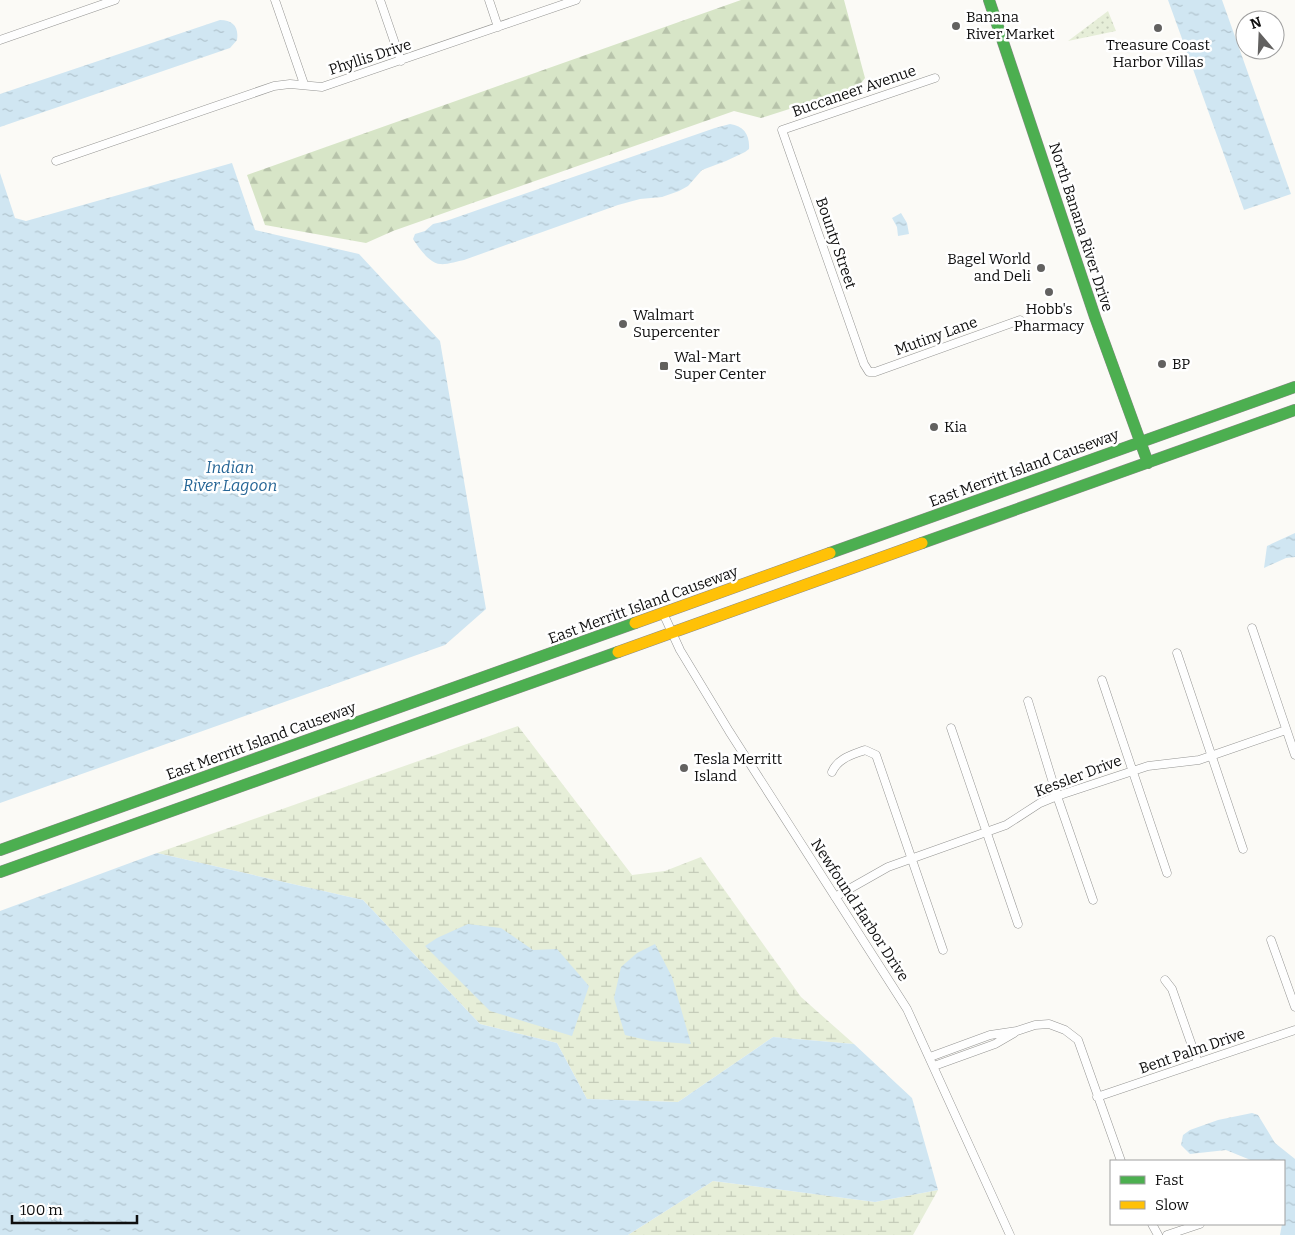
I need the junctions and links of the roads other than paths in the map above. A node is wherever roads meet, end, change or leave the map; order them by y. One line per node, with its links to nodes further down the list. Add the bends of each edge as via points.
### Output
1 (115, 0): 8 (street)
2 (275, 0): 11 (street)
3 (380, 0): 9 (street)
4 (489, 0): 7 (street)
5 (576, 0): 7 (street, Phyllis Drive)
6 (989, 0): 18 (main road, North Banana River Drive)
7 (498, 27): 9 (street, Phyllis Drive)
8 (0, 40)
9 (401, 61): 11 (street, Phyllis Drive, via 322,87)
10 (936, 78): 12 (street, Buccaneer Avenue)
11 (304, 84): 13 (street, Phyllis Drive, via 274,86)
12 (782, 130): 15 (street, Bounty Street)
13 (56, 162)
14 (1020, 320): 15 (street, Mutiny Lane, via 875,372 870,372)
15 (864, 364)
16 (1295, 387): 18 (main road, East Merritt Island Causeway)
17 (1295, 410): 19 (main road)
18 (1140, 441): 19 (main road, North Banana River Drive); 20 (main road, East Merritt Island Causeway)
19 (1148, 463): 22 (main road)
20 (663, 614): 22 (street, Newfound Harbor Drive); 35 (main road, East Merritt Island Causeway)
21 (1252, 628): 27 (street)
22 (671, 634): 37 (main road); 39 (street, Newfound Harbor Drive)
23 (1177, 653): 29 (street)
24 (1102, 680): 30 (street)
25 (1028, 701): 32 (street)
26 (950, 728): 33 (street)
27 (1286, 730): 28 (street); 29 (street, Kessler Drive)
28 (1295, 755)
29 (1211, 756): 30 (street, Kessler Drive); 34 (street)
30 (1133, 770): 32 (street, Kessler Drive); 38 (street)
31 (832, 772): 36 (street, via 843,758 866,750 876,755)
32 (1058, 796): 33 (street, Kessler Drive, via 1040,803 1006,826); 40 (street)
33 (986, 833): 36 (street, Kessler Drive); 41 (street)
34 (1243, 849)
35 (0, 850)
36 (912, 859): 39 (street, Kessler Drive, via 876,873); 43 (street)
37 (0, 872)
38 (1167, 873)
39 (835, 897): 48 (street, Newfound Harbor Drive, via 907,1009)
40 (1093, 900)
41 (1018, 924)
42 (1271, 940): 45 (street)
43 (943, 950)
44 (1165, 980): 49 (street, via 1172,989)
45 (1295, 1007)
46 (1295, 1030): 49 (street, Bent Palm Drive)
47 (1018, 1031): 48 (street, via 990,1035); 50 (street, via 995,1044); 51 (street, via 1049,1024 1078,1040)
48 (930, 1057): 50 (street, Newfound Harbor Drive)
49 (1198, 1063): 51 (street, Bent Palm Drive)
50 (934, 1066): 54 (street, Newfound Harbor Drive)
51 (1098, 1097): 52 (street)
52 (1121, 1160)
53 (1197, 1225): 55 (street)
54 (1010, 1235)
55 (1167, 1235)

